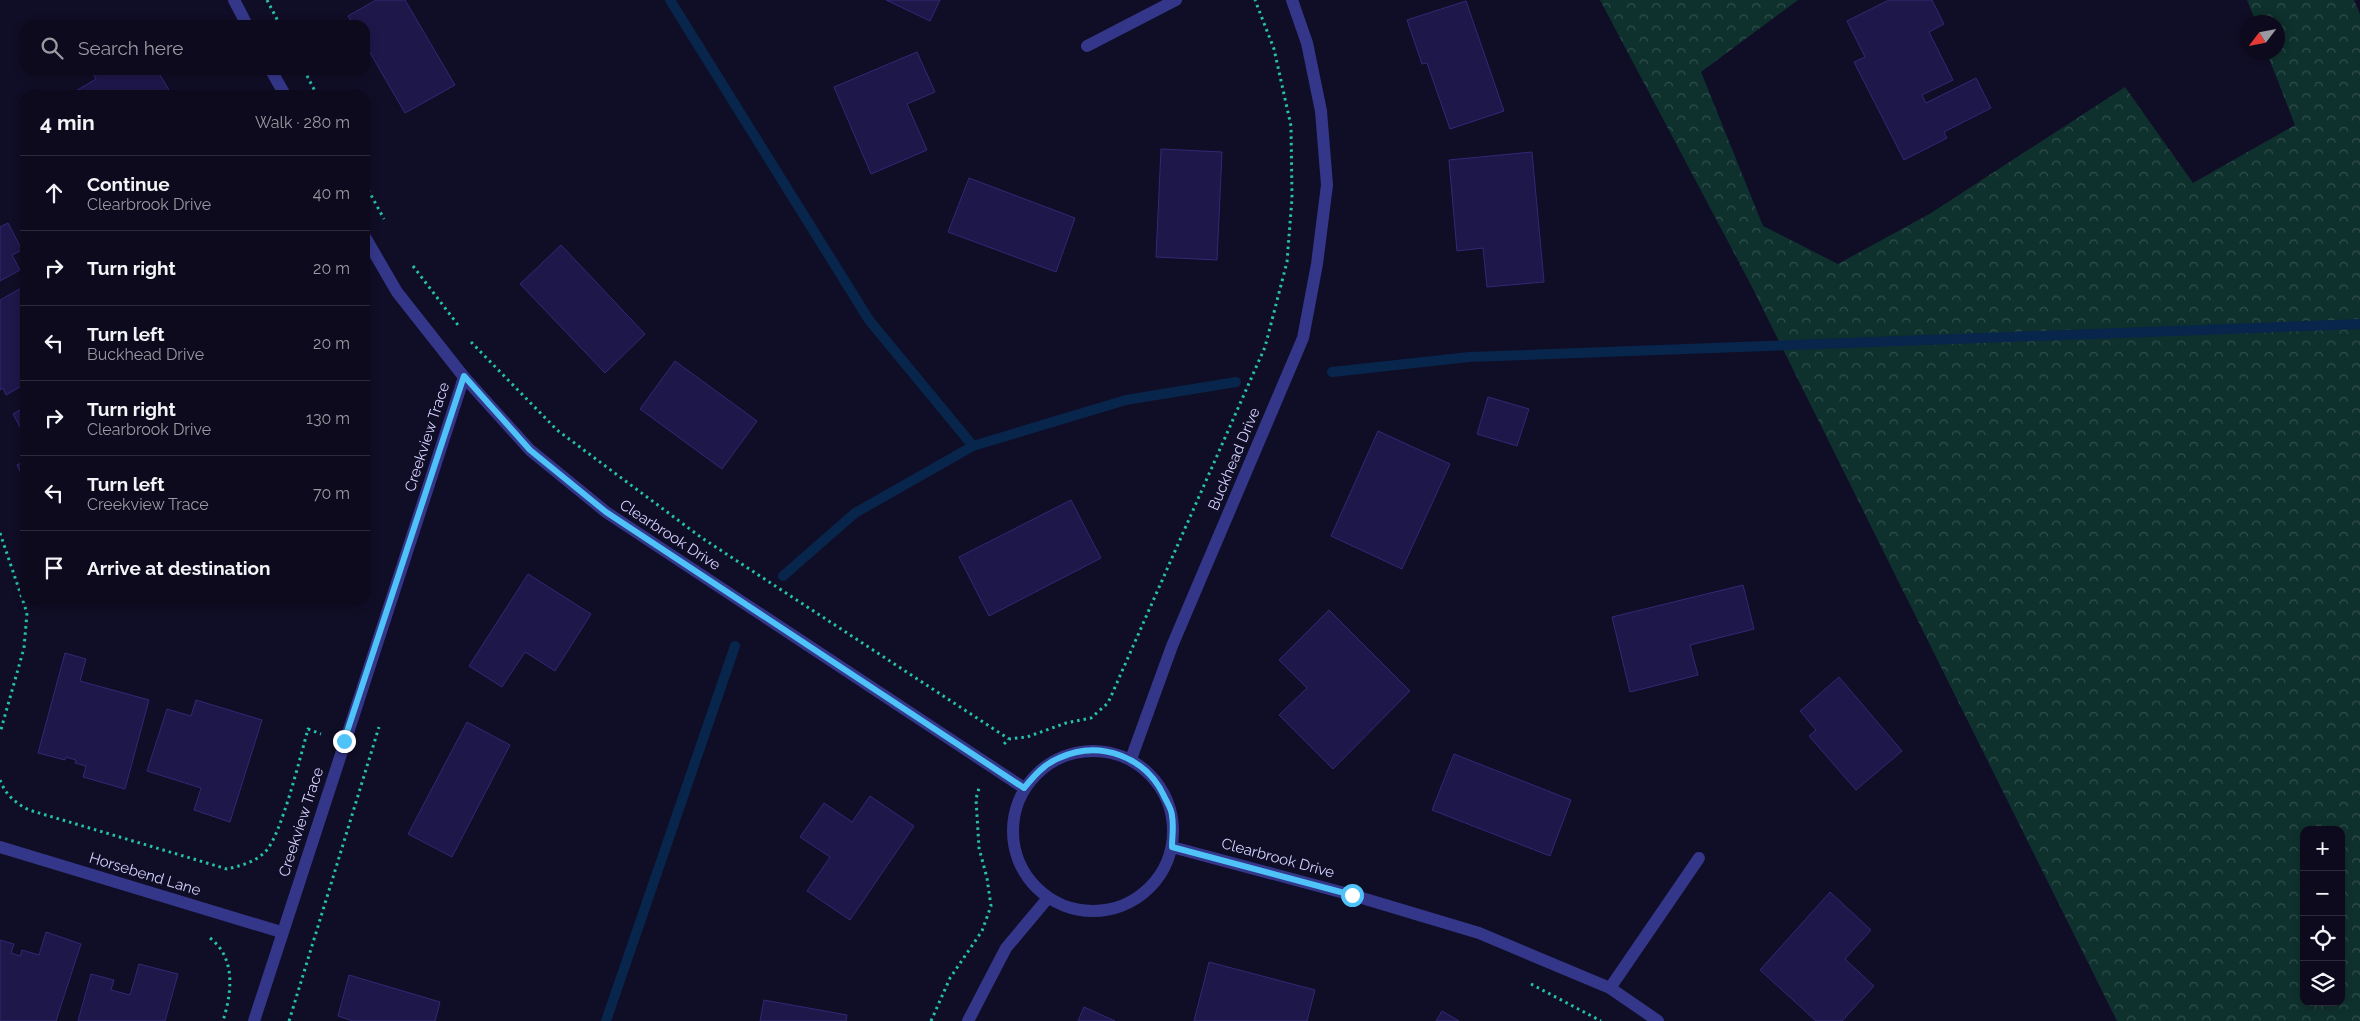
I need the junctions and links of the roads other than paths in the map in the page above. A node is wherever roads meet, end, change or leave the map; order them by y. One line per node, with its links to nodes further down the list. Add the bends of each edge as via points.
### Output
1 (234, 0): 4 (street)
2 (1176, 0): 5 (street)
3 (1292, 0): 10 (street, Buckhead Drive, via 1307,43 1321,111 1327,185 1318,264 1303,338 1172,646)
4 (244, 20)
5 (1088, 46)
6 (274, 75): 7 (street)
7 (282, 90)
8 (370, 246): 9 (street, Clearbrook Drive, via 397,292)
9 (464, 376): 11 (street, Clearbrook Drive, via 530,450 606,512); 16 (street, Creekview Trace)
10 (1131, 759): 11 (street, via 1100,751 1079,751 1058,758 1040,770); 13 (street, via 1160,785 1172,815)
11 (1024, 788): 15 (street, via 1015,808 1012,830 1015,852 1024,873)
12 (0, 847): 16 (street, Horsebend Lane)
13 (1172, 847): 15 (street, via 1163,872 1147,892 1120,907 1091,912 1069,908); 17 (street, Clearbrook Drive, via 1479,933)
14 (1700, 858): 17 (street)
15 (1048, 898): 19 (street, via 1006,948)
16 (282, 932): 18 (street, Creekview Trace)
17 (1610, 988): 20 (street, Clearbrook Drive)
18 (254, 1021)
19 (968, 1021)
20 (1658, 1021)

